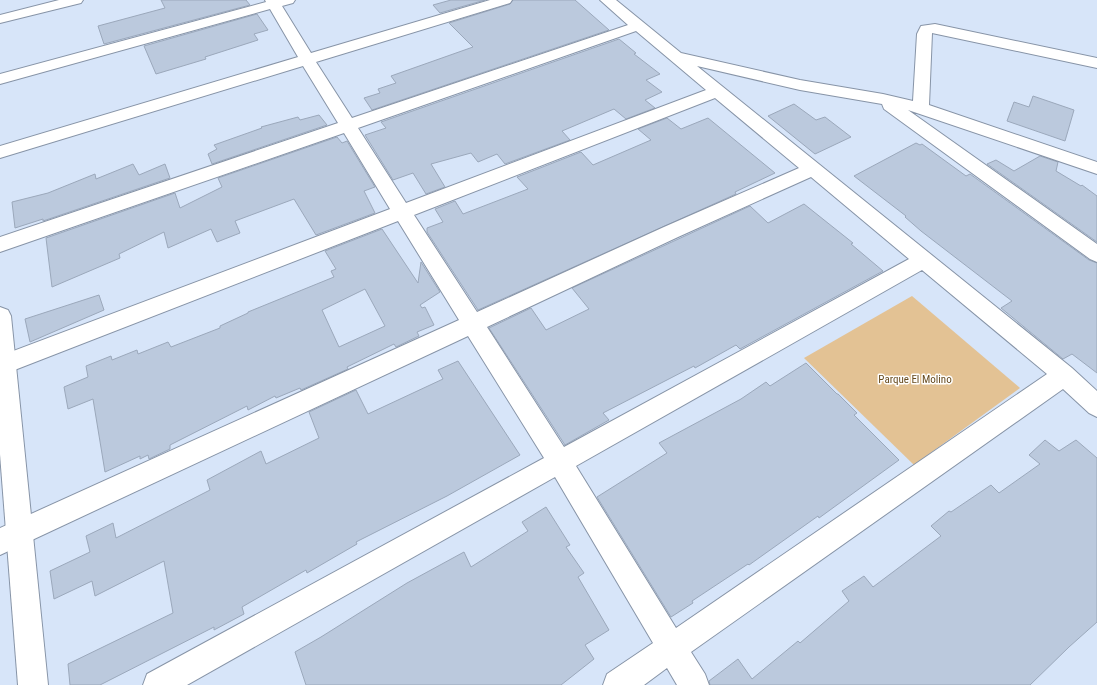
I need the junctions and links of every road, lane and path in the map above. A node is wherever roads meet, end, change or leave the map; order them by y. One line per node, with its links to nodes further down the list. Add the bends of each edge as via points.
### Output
1 (76, 0): 5 (street)
2 (505, 0): 8 (street)
3 (607, 0): 6 (street)
4 (279, 1): 8 (street); 10 (street)
5 (0, 19)
6 (638, 26): 7 (street); 14 (street)
7 (674, 55): 11 (street); 12 (street, via 793,83)
8 (307, 60): 14 (street); 15 (street)
9 (1097, 63): 13 (street, via 935,28 926,29)
10 (0, 79)
11 (718, 91): 17 (street); 18 (street)
12 (883, 99): 13 (street); 20 (street)
13 (921, 108): 16 (street)
14 (349, 125): 18 (street); 19 (street)
15 (0, 152)
16 (1097, 168)
17 (812, 169): 21 (street); 23 (street)
18 (402, 212): 23 (street); 24 (street)
19 (0, 245)
20 (1097, 254)
21 (924, 260): 25 (street); 27 (street)
22 (0, 316): 24 (street)
23 (472, 325): 27 (street); 28 (street)
24 (4, 364): 28 (street)
25 (1064, 375): 26 (street); 29 (street)
26 (1097, 406)
27 (560, 462): 29 (street); 31 (street)
28 (9, 537): 30 (street)
29 (671, 648): 32 (street); 33 (street)
30 (33, 685)
31 (158, 685)
32 (618, 685)
33 (694, 685)

